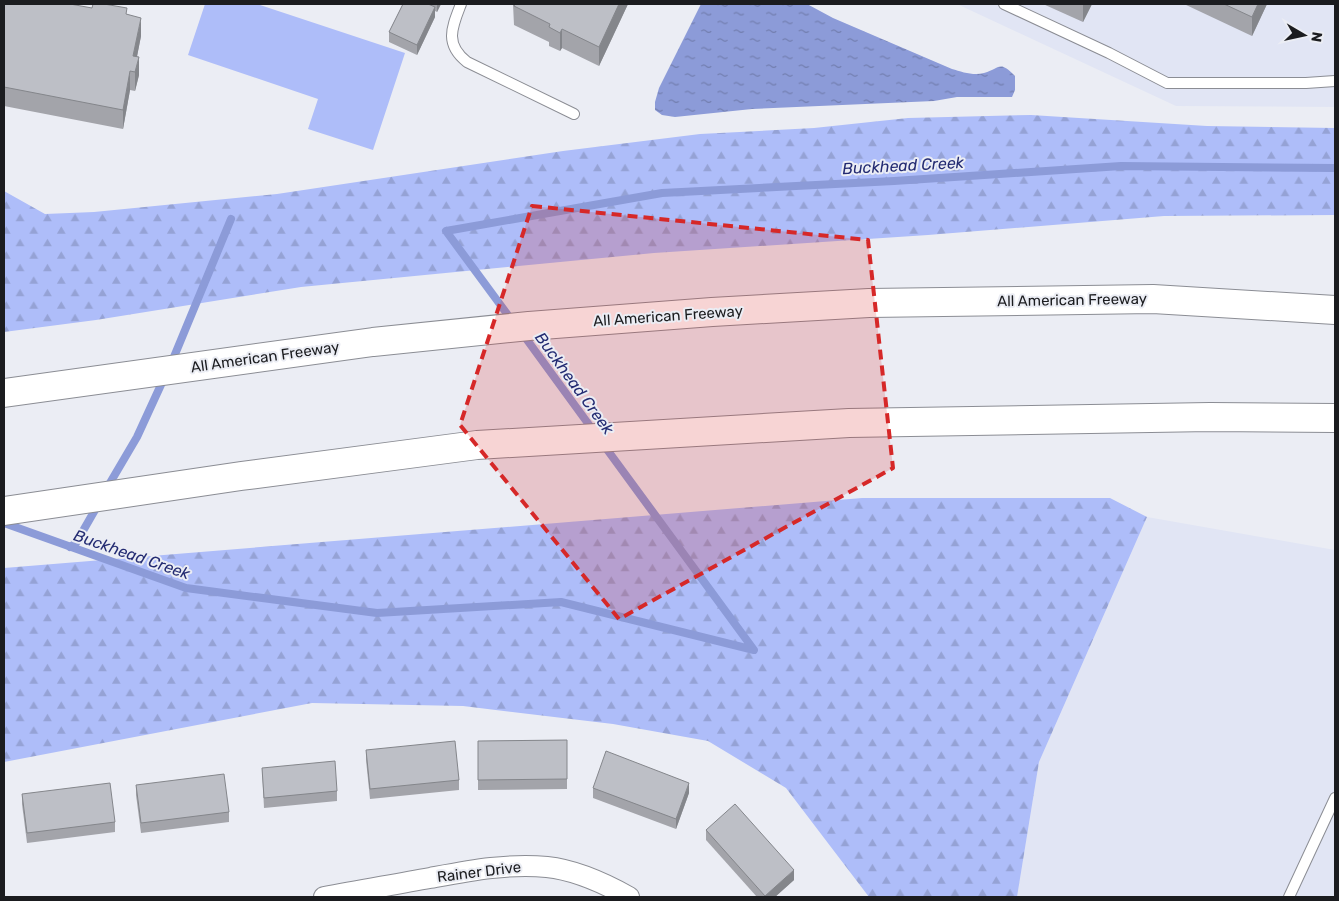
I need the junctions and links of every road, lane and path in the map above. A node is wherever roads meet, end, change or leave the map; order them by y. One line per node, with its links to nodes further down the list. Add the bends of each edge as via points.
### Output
1 (461, 4): 4 (lane, via 452,28 453,43 459,56)
2 (1004, 4): 3 (lane, via 1167,83)
3 (1335, 81)
4 (574, 114)
5 (1335, 291): 6 (highway)
6 (1153, 299): 7 (highway, All American Freeway); 8 (highway, All American Freeway, via 869,303 529,326 373,342)
7 (1335, 310)
8 (4, 393)
9 (1335, 418): 10 (highway, via 849,423 477,445)
10 (4, 511)
11 (1335, 798): 14 (lane)
12 (324, 897): 13 (street, Rainer Drive, via 512,866 564,870 597,880)
13 (629, 897)
14 (1289, 897)

